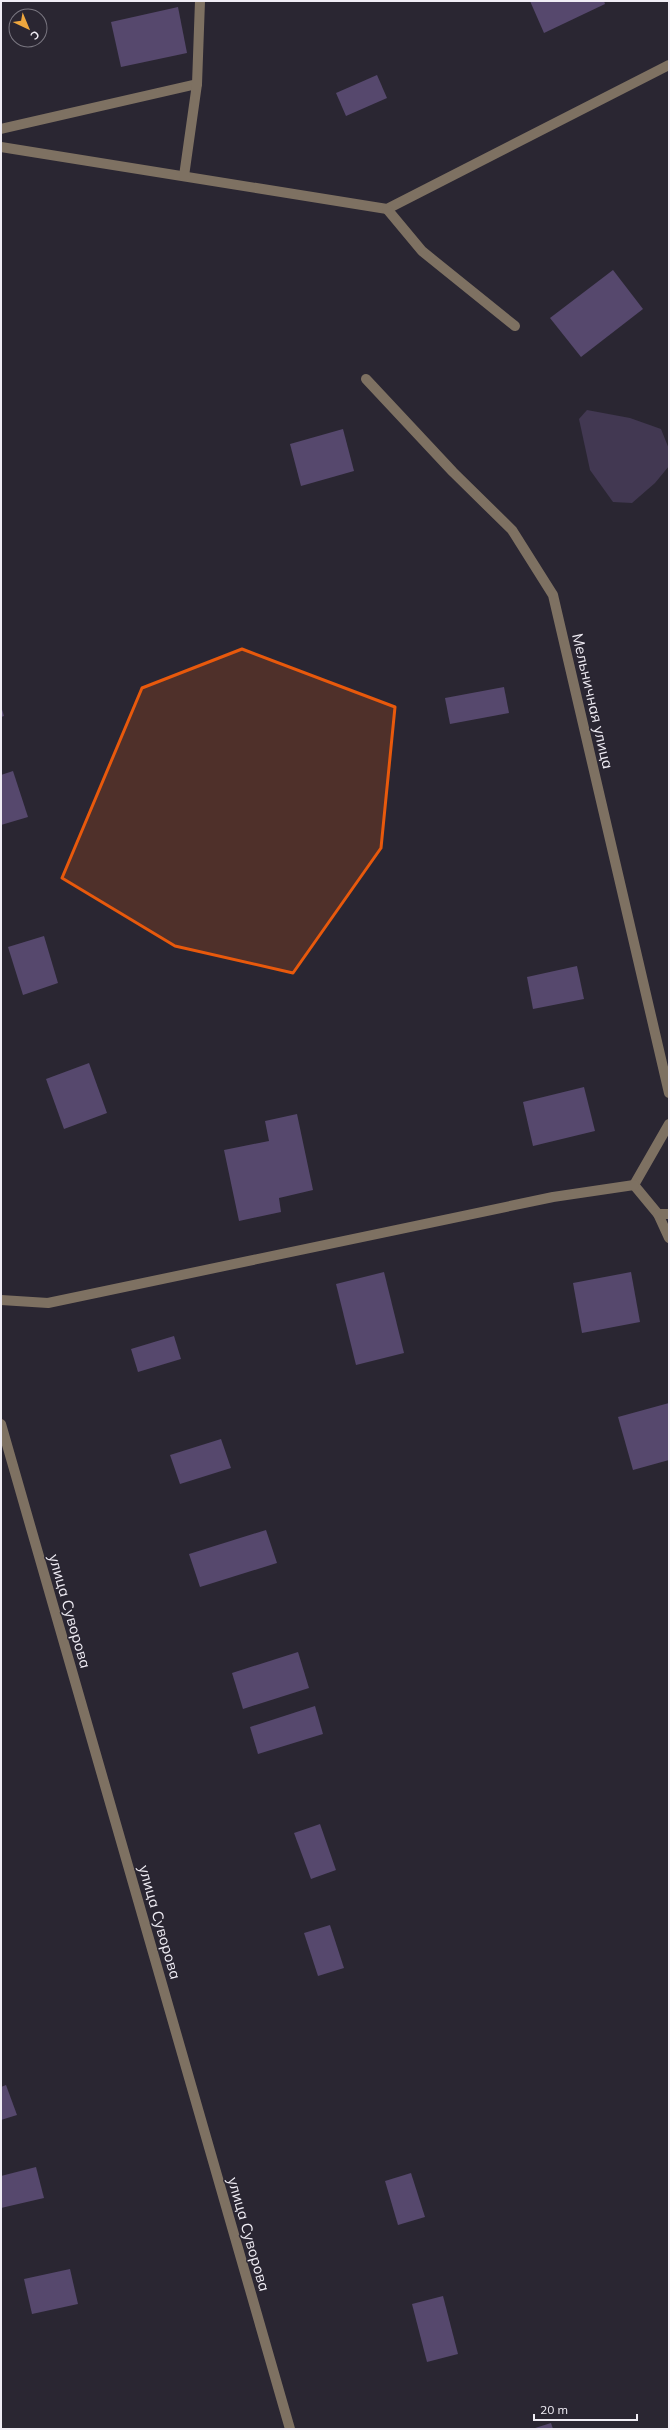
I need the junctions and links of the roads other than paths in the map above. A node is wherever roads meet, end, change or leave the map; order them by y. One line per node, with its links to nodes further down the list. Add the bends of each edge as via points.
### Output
1 (200, 1): 3 (street)
2 (669, 65): 7 (street)
3 (197, 84): 4 (street); 6 (street)
4 (1, 129)
5 (1, 146): 6 (street)
6 (184, 176): 7 (street)
7 (387, 209): 8 (street, via 422,251)
8 (515, 326)
9 (366, 380): 10 (street, Мельничная улица, via 512,530 553,595)
10 (669, 1093)
11 (669, 1124): 12 (street)
12 (634, 1185): 13 (street); 16 (street, via 553,1197 48,1304)
13 (658, 1214): 14 (street); 15 (street)
14 (669, 1214)
15 (669, 1238)
16 (1, 1300)
17 (1, 1424): 18 (street, улица Суворова)
18 (290, 2429)

